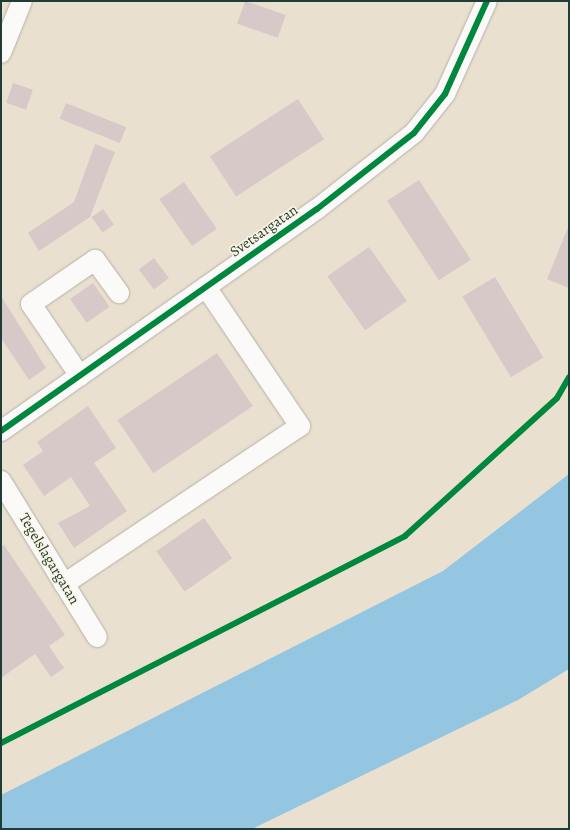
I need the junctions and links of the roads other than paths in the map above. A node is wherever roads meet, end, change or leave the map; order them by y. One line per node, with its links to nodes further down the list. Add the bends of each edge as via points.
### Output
1 (487, 1): 4 (street, Svetsargatan, via 448,88 414,133 361,177)
2 (18, 2): 3 (street)
3 (1, 53)
4 (206, 287): 6 (street, Svetsargatan); 10 (street, via 300,426)
5 (119, 293): 6 (street, via 95,260 31,304)
6 (80, 376): 7 (street, Svetsargatan)
7 (1, 431)
8 (1, 481): 9 (street, Tegelslagargatan)
9 (7, 505): 10 (street, Tegelslagargatan)
10 (64, 584): 11 (street, Tegelslagargatan)
11 (97, 637)

